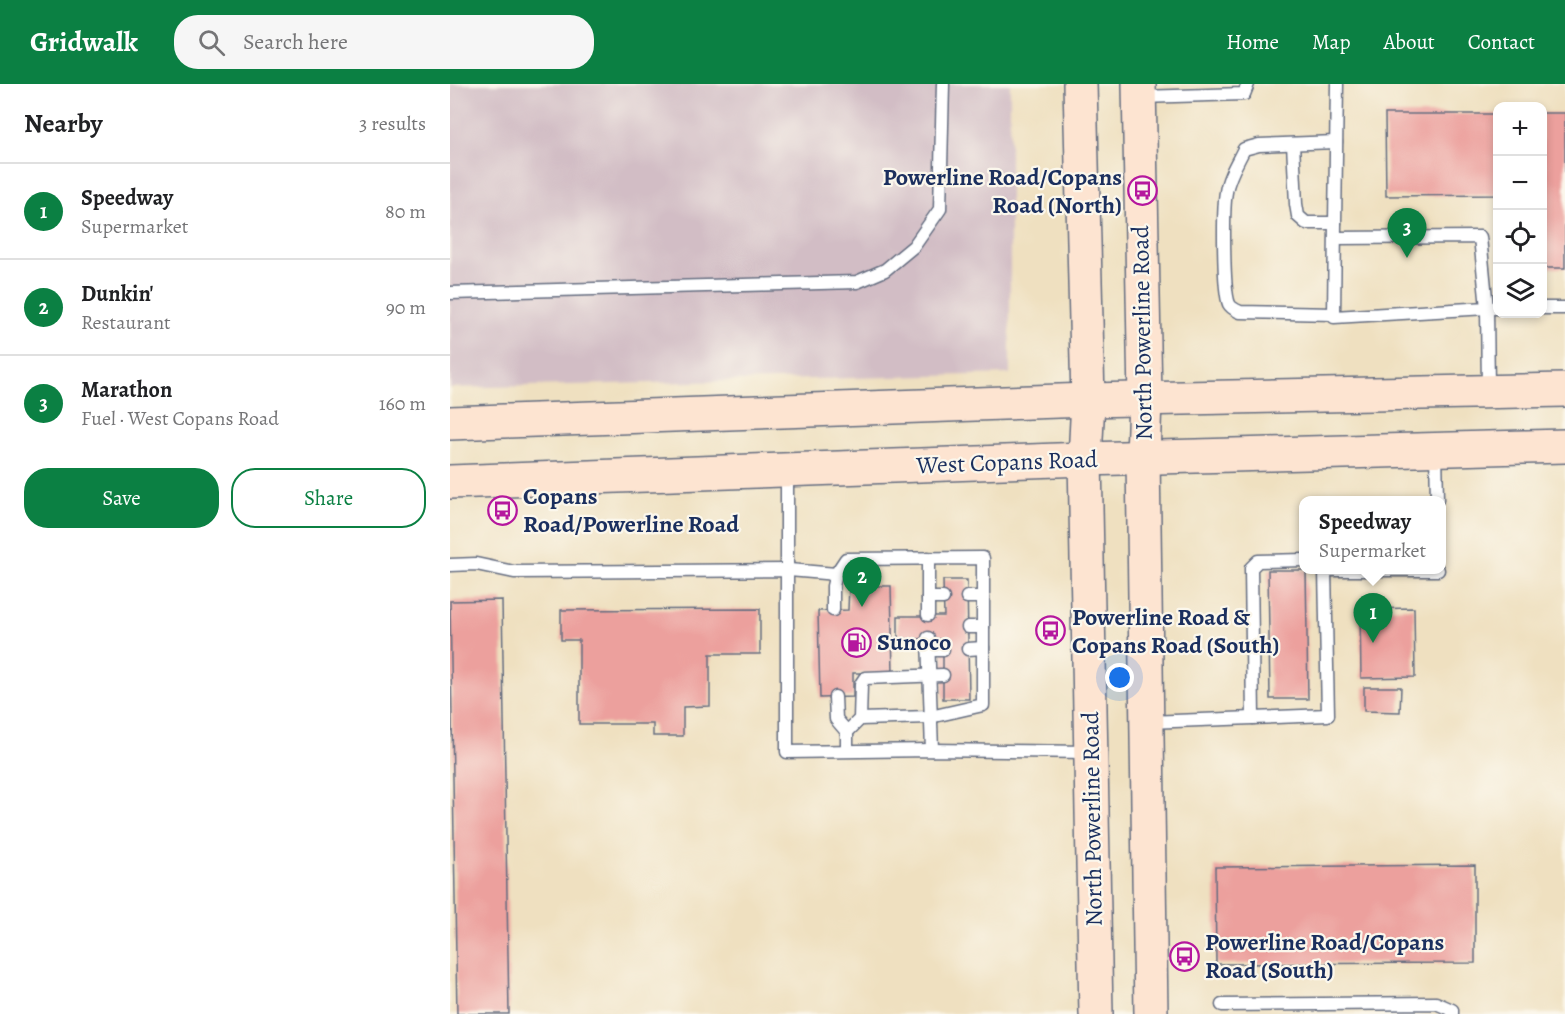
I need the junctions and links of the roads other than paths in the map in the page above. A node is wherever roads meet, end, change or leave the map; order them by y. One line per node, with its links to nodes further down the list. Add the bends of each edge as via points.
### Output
1 (943, 84): 10 (lane, via 940,209 914,246 885,270 857,282)
2 (1080, 84): 18 (main road, North Powerline Road)
3 (1248, 84): 5 (lane, via 1244,94)
4 (1337, 84): 6 (lane)
5 (1139, 91): 17 (main road, North Powerline Road)
6 (1336, 142): 7 (lane); 8 (lane)
7 (1293, 144): 8 (lane, via 1298,216 1306,223); 14 (lane, via 1244,149 1232,171 1226,191 1227,295 1230,306 1240,312)
8 (1335, 223): 9 (lane)
9 (1335, 238): 11 (lane, via 1480,237); 14 (lane)
10 (450, 292)
11 (1492, 308): 14 (lane); 16 (lane)
12 (1547, 308): 13 (lane)
13 (1565, 308)
14 (1334, 314)
15 (1565, 390): 16 (main road)
16 (1488, 392): 17 (main road)
17 (1145, 399): 18 (main road); 22 (main road, North Powerline Road)
18 (1088, 400): 19 (main road); 23 (main road, North Powerline Road)
19 (450, 423)
20 (1565, 446): 21 (main road, West Copans Road)
21 (1436, 449): 22 (main road, West Copans Road); 26 (lane)
22 (1143, 457): 23 (main road, West Copans Road); 52 (main road, North Powerline Road)
23 (1085, 459): 24 (main road, West Copans Road); 56 (main road, North Powerline Road)
24 (788, 470): 25 (main road, West Copans Road); 30 (lane)
25 (450, 482)
26 (1437, 496)
27 (928, 558): 31 (lane, via 846,560); 34 (lane, via 983,558); 35 (lane)
28 (1299, 560): 50 (lane, via 1258,561 1251,568)
29 (450, 565): 30 (lane, via 476,564 514,572)
30 (789, 570): 31 (lane); 54 (lane, via 788,752)
31 (836, 574): 37 (lane)
32 (1325, 574): 50 (lane, via 1328,716)
33 (967, 597): 34 (lane)
34 (983, 597): 40 (lane)
35 (928, 598): 36 (lane); 38 (lane)
36 (943, 598)
37 (833, 610)
38 (928, 615)
39 (968, 627): 40 (lane)
40 (983, 627): 41 (lane)
41 (983, 648): 42 (lane); 47 (lane)
42 (968, 649)
43 (943, 650): 44 (lane, via 928,644)
44 (929, 675): 45 (lane); 49 (lane); 51 (lane, via 865,678 861,684)
45 (943, 675)
46 (969, 675): 47 (lane)
47 (983, 675): 49 (lane, via 983,705)
48 (835, 697): 53 (lane, via 836,719)
49 (930, 717): 51 (lane); 55 (lane)
50 (1253, 718): 52 (lane)
51 (860, 719): 53 (lane)
52 (1147, 722): 61 (main road, North Powerline Road)
53 (847, 732): 54 (lane)
54 (847, 750): 55 (lane)
55 (932, 750): 56 (lane)
56 (1091, 752): 60 (main road, North Powerline Road)
57 (1222, 1005): 58 (lane)
58 (1327, 1009): 59 (lane, via 1436,1002)
59 (1452, 1012)
60 (1096, 1014)
61 (1151, 1014)

